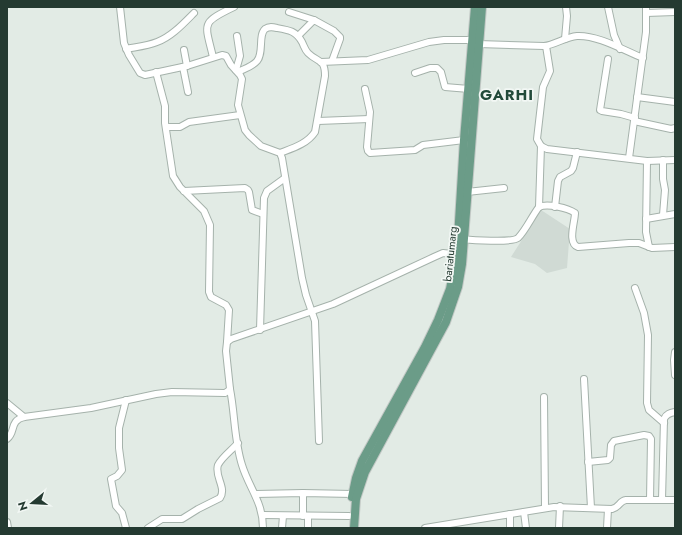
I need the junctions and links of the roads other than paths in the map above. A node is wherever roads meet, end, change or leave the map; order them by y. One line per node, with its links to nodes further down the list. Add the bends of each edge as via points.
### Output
1 (120, 7): 17 (street)
2 (234, 7): 20 (street, via 213,17 207,24)
3 (475, 7): 15 (main road, bariatumarg)
4 (482, 7): 15 (main road, bariatumarg)
5 (566, 7): 14 (street)
6 (608, 7): 18 (street)
7 (646, 10): 9 (street); 21 (street)
8 (289, 12): 11 (street)
9 (675, 12)
10 (194, 13): 17 (street, via 162,40)
11 (314, 20): 13 (street); 23 (street, via 340,37)
12 (237, 36): 26 (street, via 240,56)
13 (298, 36): 24 (street, via 308,53); 26 (street, via 289,30 270,26 262,33 258,61)
14 (565, 39): 16 (street); 18 (street, via 576,36 593,38)
15 (475, 42): 16 (street); 23 (street, via 438,40 373,59); 30 (main road, bariatumarg); 51 (main road, bariatumarg)
16 (546, 46): 41 (street, via 550,71 542,92 537,139)
17 (126, 49): 27 (street, via 140,73)
18 (620, 49): 21 (street)
19 (184, 50): 25 (street)
20 (213, 57): 25 (street); 26 (street, via 224,55)
21 (643, 58): 32 (street)
22 (608, 59): 36 (street, via 600,110 621,114)
23 (332, 61): 24 (street)
24 (322, 62): 37 (street, via 326,76)
25 (185, 67): 27 (street); 31 (street)
26 (237, 71): 34 (street, via 242,79 238,99)
27 (156, 72): 38 (street, via 165,106)
28 (415, 73): 30 (street, via 437,68 446,87)
29 (366, 89): 35 (street)
30 (469, 89): 40 (main road, bariatumarg)
31 (188, 92)
32 (637, 97): 33 (street); 36 (street)
33 (675, 102)
34 (240, 115): 38 (street, via 189,122 180,127); 43 (street, via 248,135 262,146)
35 (369, 119): 37 (street); 40 (street, via 367,147 370,153 415,150 423,145)
36 (634, 120): 39 (street); 44 (street)
37 (318, 121): 43 (street, via 309,140)
38 (166, 127): 50 (street, via 173,176)
39 (675, 128)
40 (464, 140): 58 (main road, bariatumarg)
41 (541, 146): 42 (street); 52 (street)
42 (577, 152): 44 (street); 53 (street, via 573,168 558,180)
43 (280, 154): 48 (street)
44 (629, 158): 47 (street)
45 (663, 160): 46 (street); 47 (street); 56 (street)
46 (675, 160)
47 (647, 161): 57 (street)
48 (285, 178): 54 (street, via 267,191); 63 (street, via 301,271)
49 (504, 188): 51 (street)
50 (184, 191): 54 (street, via 244,188 249,192 252,210); 65 (street, via 204,211 210,225 209,292 211,297 226,305 229,310)
51 (467, 192): 58 (main road, bariatumarg)
52 (539, 207): 53 (street); 58 (street, via 515,240)
53 (555, 207): 59 (street, via 575,213 573,238 578,248 629,243)
54 (263, 214): 64 (street)
55 (675, 214): 56 (street)
56 (663, 215): 57 (street)
57 (646, 218): 59 (street)
58 (461, 239): 61 (main road, bariatumarg)
59 (649, 247): 60 (street)
60 (675, 247)
61 (459, 255): 63 (street, via 443,253); 82 (main road, bariatumarg, via 438,320 362,461); 105 (main road, bariatumarg, via 458,287 446,322 365,472 356,499)
62 (635, 288): 75 (street, via 644,313 648,335 647,403 649,410)
63 (312, 312): 64 (street); 77 (street, via 315,321)
64 (260, 330): 65 (street)
65 (227, 342): 69 (street)
66 (675, 352): 67 (street)
67 (675, 375)
68 (584, 379): 79 (street)
69 (230, 389): 71 (street, via 221,394 172,392); 78 (street)
70 (544, 397): 87 (street)
71 (126, 400): 74 (street, via 91,408); 99 (street, via 119,428 122,470 111,480 116,506 122,513)
72 (7, 403): 74 (street)
73 (675, 412): 75 (street, via 665,416)
74 (24, 417): 76 (street, via 14,424)
75 (664, 423): 84 (street)
76 (7, 440)
77 (319, 440)
78 (238, 443): 81 (street, via 242,466); 100 (street, via 219,464 218,474 222,492 220,498 182,519 162,519)
79 (588, 462): 83 (street, via 608,460 614,441 649,436); 88 (street)
80 (303, 493): 81 (street); 82 (street); 94 (street)
81 (256, 494): 92 (street)
82 (353, 494): 95 (main road, bariatumarg)
83 (650, 500): 84 (street); 89 (street, via 622,500 616,508)
84 (662, 500): 85 (street)
85 (675, 500)
86 (560, 506): 87 (street); 88 (street); 110 (street)
87 (545, 508): 90 (street)
88 (591, 508): 89 (street)
89 (608, 509): 111 (street)
90 (524, 512): 91 (street); 109 (street)
91 (510, 514): 96 (street); 108 (street)
92 (263, 515): 93 (street); 101 (street)
93 (283, 516): 94 (street); 102 (street)
94 (305, 516): 95 (street); 103 (street)
95 (349, 516): 104 (main road, bariatumarg)
96 (476, 520): 106 (street); 107 (street)
97 (7, 522): 98 (street)
98 (8, 528)
99 (126, 528)
100 (148, 528)
101 (263, 528)
102 (282, 528)
103 (308, 528)
104 (349, 528)
105 (354, 528)
106 (425, 528)
107 (476, 528)
108 (510, 528)
109 (526, 528)
110 (559, 528)
111 (607, 528)

